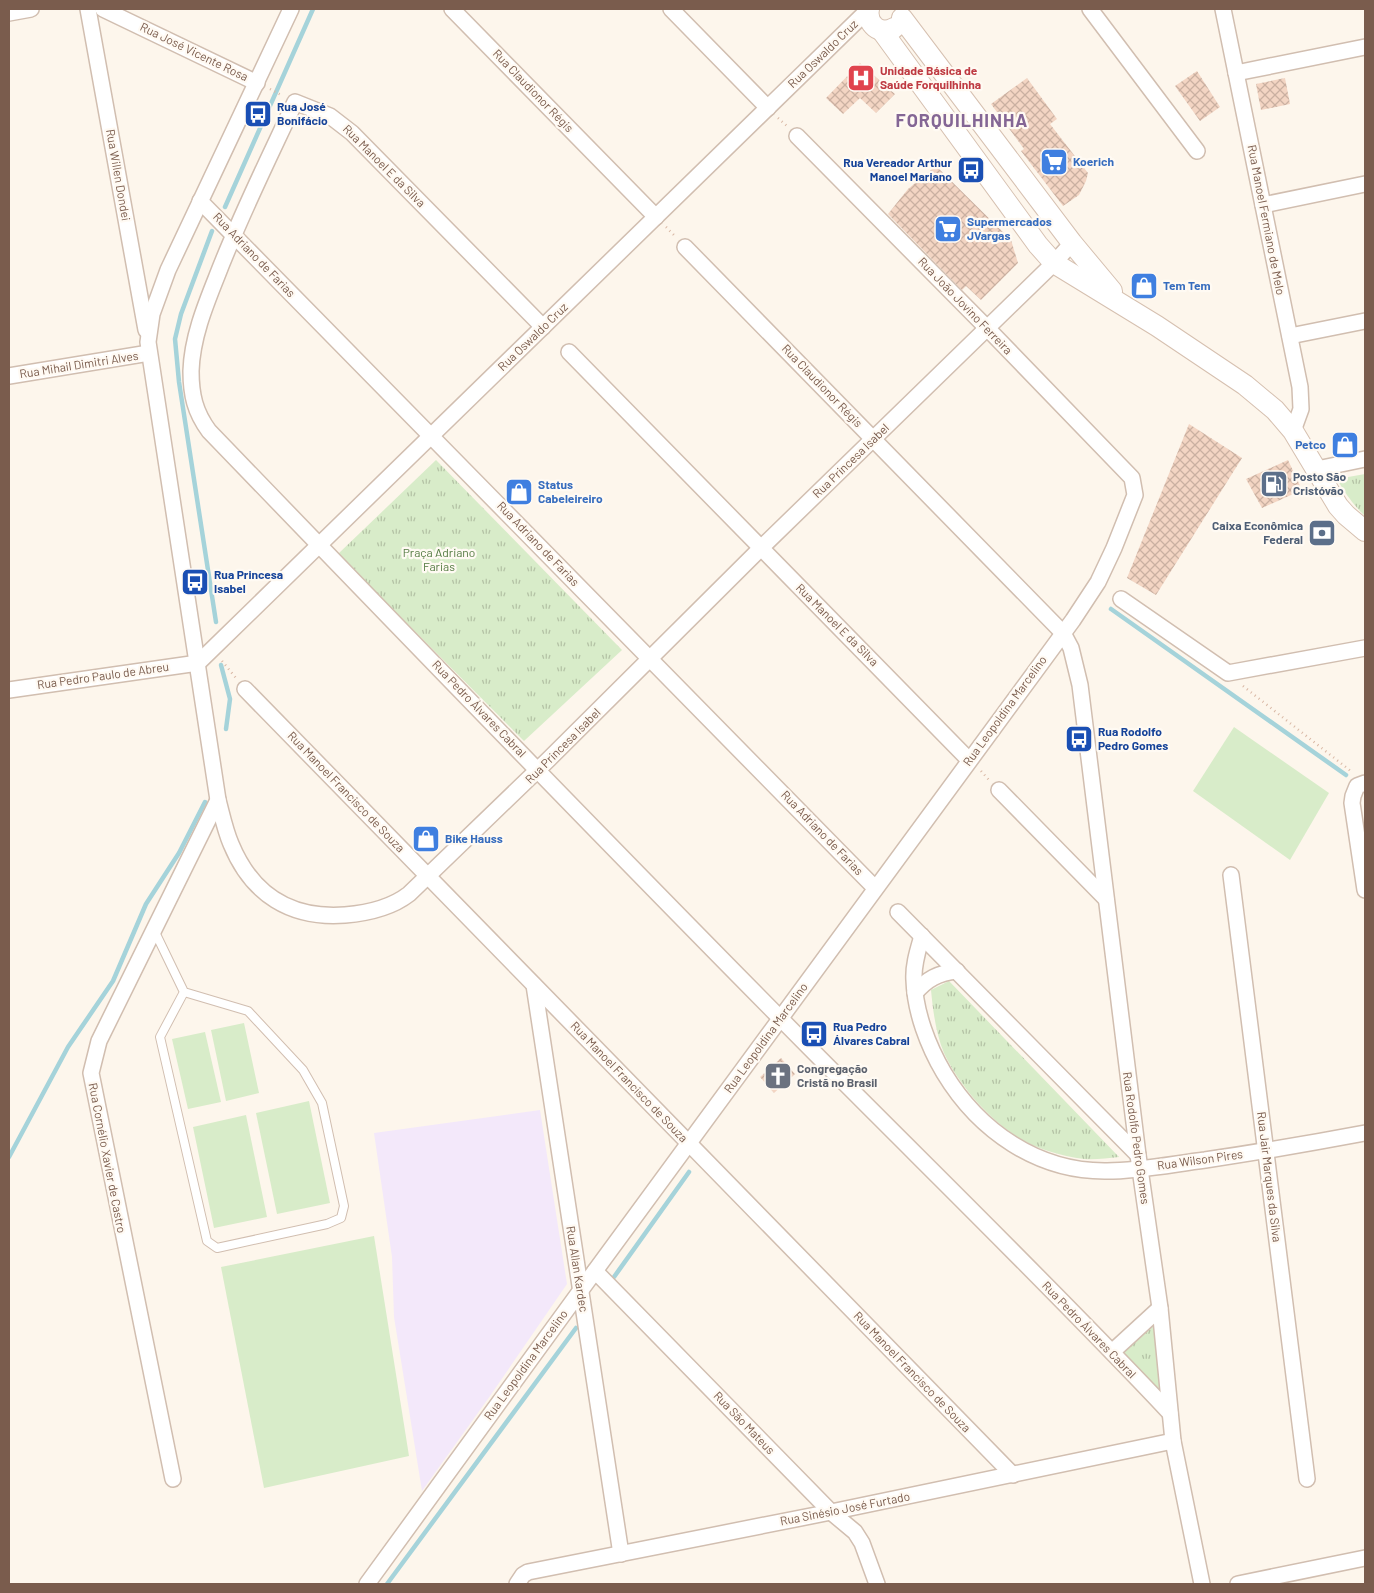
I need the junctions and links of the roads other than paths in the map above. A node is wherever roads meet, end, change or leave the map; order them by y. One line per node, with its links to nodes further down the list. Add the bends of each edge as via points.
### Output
1 (31, 9): 11 (street)
2 (88, 9): 34 (street, Rua Willen Dondei)
3 (103, 9): 15 (street, Rua José Vicente Rosa)
4 (291, 9): 15 (street)
5 (452, 9): 24 (street, Rua Claudionor Régis)
6 (671, 9): 16 (street)
7 (868, 9): 12 (main road, via 870,22); 16 (street, Rua Oswaldo Cruz)
8 (1090, 9): 20 (street)
9 (1223, 9): 14 (street, Rua Manoel Fermiano de Melo)
10 (904, 12): 12 (main road, via 900,23 892,30); 17 (main road)
11 (9, 13)
12 (882, 31): 19 (main road)
13 (1365, 47): 14 (street)
14 (1236, 73): 23 (street, Rua Manoel Fermiano de Melo)
15 (257, 83): 22 (street)
16 (768, 108): 24 (street, Rua Oswaldo Cruz)
17 (981, 122): 19 (main road); 26 (main road)
18 (797, 136): 32 (street, Rua João Jovino Ferreira)
19 (959, 138): 28 (main road)
20 (1196, 151)
21 (1365, 184): 23 (street)
22 (200, 200): 25 (street, Rua Adriano de Farias); 34 (street, via 152,314)
23 (1263, 205): 33 (street, Rua Manoel Fermiano de Melo)
24 (656, 217): 31 (street, Rua Oswaldo Cruz)
25 (233, 234): 31 (street, Rua Manoel E da Silva, via 295,102 330,116 352,133); 38 (street, Rua Adriano de Farias); 44 (street, Rua Pedro Álvares Cabral, via 197,331 191,370 197,412 209,431)
26 (1072, 243): 28 (street, Rua Princesa Isabel); 29 (main road)
27 (686, 247): 39 (street, Rua Claudionor Régis)
28 (1054, 263): 29 (main road); 32 (street, Rua Princesa Isabel)
29 (1121, 302): 37 (main road, via 1245,386 1275,410)
30 (1365, 322): 33 (street)
31 (543, 327): 38 (street, Rua Oswaldo Cruz)
32 (987, 328): 39 (street, Rua Princesa Isabel); 42 (street, Rua João Jovino Ferreira)
33 (1290, 336): 37 (street, Rua Manoel Fermiano de Melo, via 1300,388 1300,409)
34 (149, 347): 36 (street, Rua Mihail Dimitri Alves); 50 (street, Rua Princesa Isabel)
35 (568, 352): 45 (street, Rua Manoel E da Silva)
36 (9, 376)
37 (1293, 431): 41 (main road)
38 (432, 436): 44 (street, Rua Oswaldo Cruz); 49 (street, Rua Adriano de Farias)
39 (874, 440): 45 (street, Rua Princesa Isabel); 47 (street, Rua Claudionor Régis)
40 (1365, 459): 41 (street)
41 (1316, 469): 43 (main road, via 1338,506)
42 (1132, 478): 47 (street, Rua Leopoldina Marcelino, via 1135,496 1114,548 1098,582)
43 (1365, 530)
44 (319, 545): 50 (street, Rua Oswaldo Cruz); 54 (street, Rua Pedro Álvares Cabral)
45 (761, 548): 49 (street, Rua Princesa Isabel); 53 (street, Rua Manoel E da Silva)
46 (1121, 600): 48 (street, via 1228,673)
47 (1063, 633): 53 (street, Rua Leopoldina Marcelino); 62 (street, Rua Rodolfo Pedro Gomes, via 1071,648 1080,685)
48 (1365, 648)
49 (651, 659): 54 (street, Rua Princesa Isabel); 60 (street, Rua Adriano de Farias)
50 (198, 663): 52 (street, Rua Pedro Paulo de Abreu); 57 (street, Rua Princesa Isabel)
51 (245, 689): 59 (street, Rua Manoel Francisco de Souza)
52 (9, 690)
53 (969, 760): 60 (street, Rua Leopoldina Marcelino)
54 (538, 770): 59 (street, Rua Princesa Isabel); 70 (street, Rua Pedro Álvares Cabral)
55 (1362, 780): 61 (street, via 1352,803)
56 (999, 790): 62 (street)
57 (218, 800): 59 (street, Rua Princesa Isabel, via 226,831 241,865 262,890 284,906 298,911 337,915 373,911 399,902); 64 (street, Rua Cornélio Xavier de Castro)
58 (1231, 875): 73 (street, Rua Jair Marques da Silva)
59 (428, 877): 67 (street, Rua Manoel Francisco de Souza)
60 (875, 888): 70 (street, Rua Leopoldina Marcelino)
61 (1365, 890)
62 (1106, 899): 74 (street, Rua Rodolfo Pedro Gomes)
63 (898, 912): 65 (street)
64 (154, 930): 68 (lane); 82 (street, Rua Cornélio Xavier de Castro, via 99,1041 91,1074)
65 (922, 936): 66 (street); 69 (street, Rua Wilson Pires, via 915,967)
66 (956, 970): 69 (street, via 930,978); 74 (street)
67 (534, 985): 72 (street, Rua Manoel Francisco de Souza); 76 (street, Rua Allan Kardec)
68 (184, 992): 68 (lane, via 248,1011 303,1070 322,1103 344,1206 341,1218 328,1224 217,1248 207,1242 160,1037)
69 (915, 994): 74 (street, Rua Wilson Pires, via 928,1042 938,1063 952,1087 994,1132 1012,1145 1063,1167 1107,1171)
70 (780, 1018): 72 (street, Rua Leopoldina Marcelino); 78 (street, Rua Pedro Álvares Cabral)
71 (1365, 1133): 73 (street, Rua Wilson Pires)
72 (689, 1144): 75 (street, Rua Leopoldina Marcelino); 81 (street, Rua Manoel Francisco de Souza)
73 (1266, 1151): 74 (street, Rua Wilson Pires); 83 (street, Rua Jair Marques da Silva)
74 (1139, 1162): 77 (street, Rua Rodolfo Pedro Gomes)
75 (595, 1271): 76 (street, Rua Leopoldina Marcelino); 84 (street, Rua São Mateus)
76 (581, 1290): 85 (street, Rua Allan Kardec); 88 (street, Rua Leopoldina Marcelino)
77 (1160, 1308): 78 (street); 79 (street, Rua Rodolfo Pedro Gomes)
78 (1112, 1352): 79 (street, Rua Pedro Álvares Cabral)
79 (1170, 1413): 80 (street, Rua Rodolfo Pedro Gomes)
80 (1173, 1441): 81 (street, Rua Sinésio José Furtado); 90 (street, Rua Rodolfo Pedro Gomes)
81 (1013, 1475): 84 (street, Rua Sinésio José Furtado)
82 (173, 1479)
83 (1307, 1479)
84 (831, 1512): 85 (street, Rua Sinésio José Furtado); 89 (street, Rua São Mateus, via 862,1542)
85 (621, 1554): 87 (street, Rua Sinésio José Furtado, via 528,1572)
86 (1365, 1558): 91 (street)
87 (518, 1582)
88 (367, 1584)
89 (877, 1584)
90 (1202, 1584)
91 (1238, 1584)

